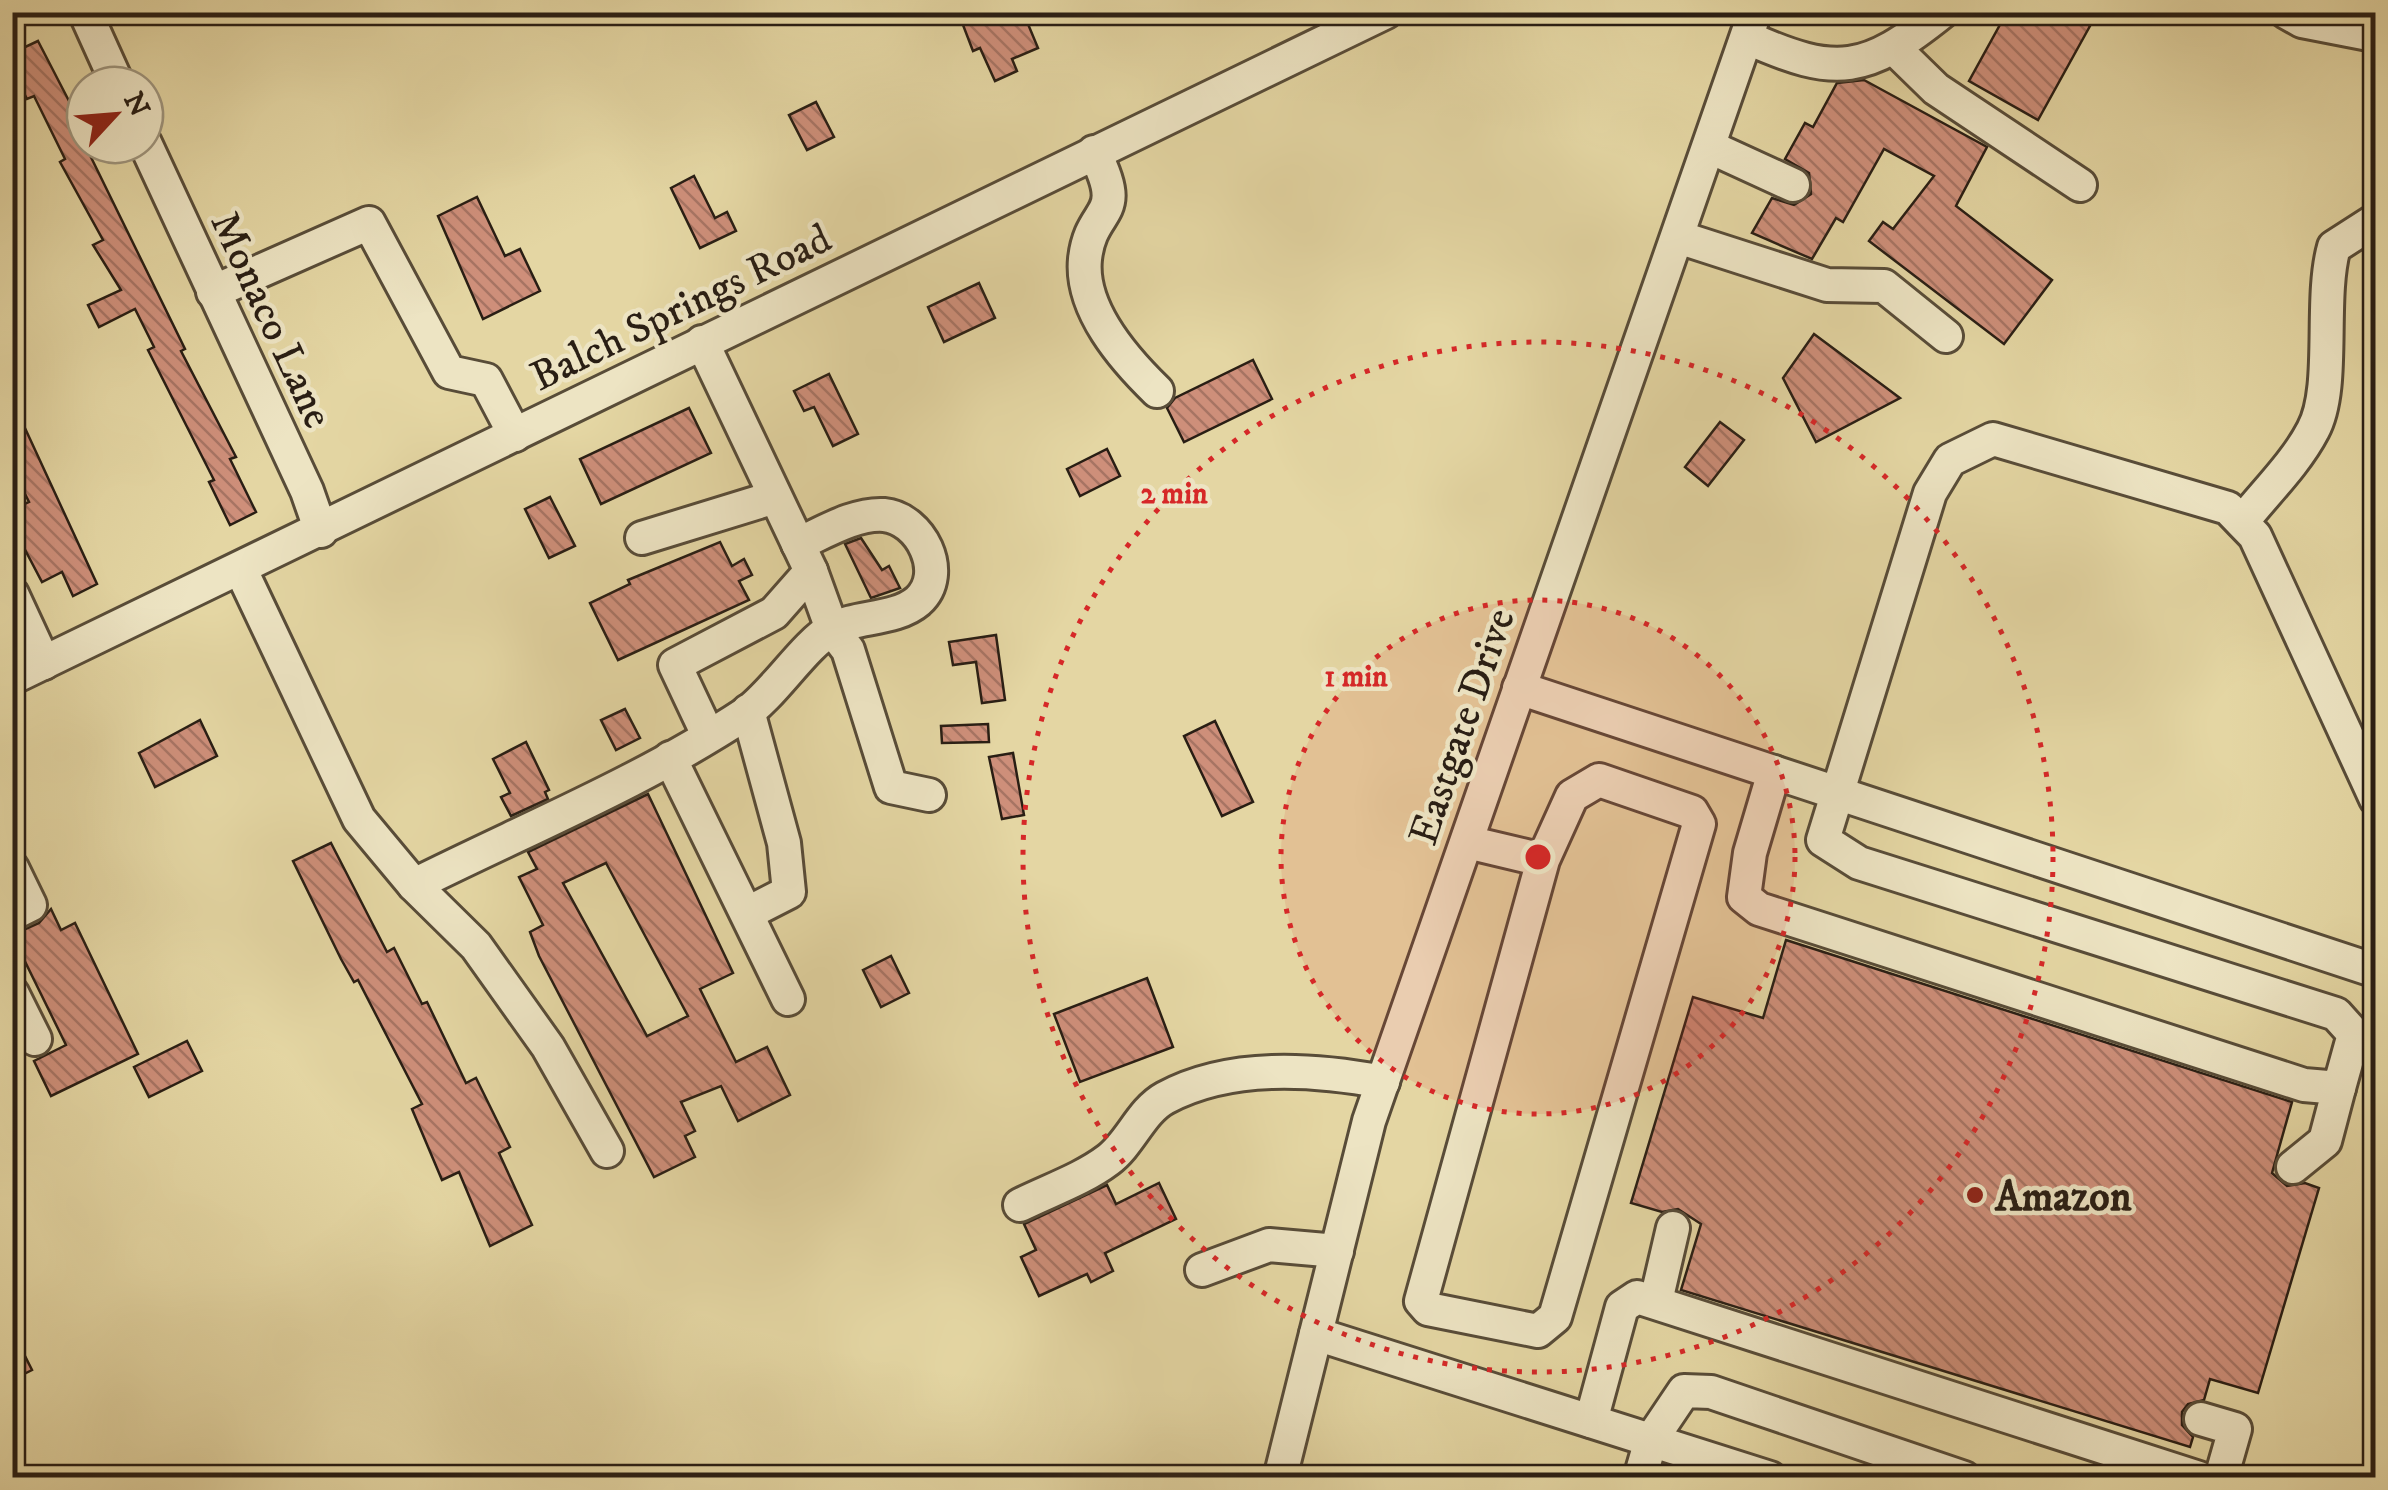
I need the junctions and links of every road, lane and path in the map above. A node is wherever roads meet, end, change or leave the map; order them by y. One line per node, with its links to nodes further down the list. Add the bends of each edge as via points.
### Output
1 (85, 12): 8 (street)
2 (1386, 12): 10 (street, Balch Springs Road)
3 (1942, 12): 7 (street)
4 (2286, 12): 6 (street, via 2302,21)
5 (1752, 26): 7 (street, via 1817,66); 9 (street, Eastgate Drive)
6 (2376, 31)
7 (1894, 48): 13 (street, via 1936,88)
8 (109, 65)
9 (1710, 147): 12 (street); 15 (street, Eastgate Drive)
10 (1094, 152): 18 (street, Balch Springs Road); 19 (street, via 1111,200 1089,243 1088,282 1112,340)
11 (155, 165): 16 (street, Monaco Lane)
12 (1793, 184)
13 (2080, 186)
14 (2376, 220): 22 (street, via 2334,247 2314,429)
15 (1678, 237): 17 (street, via 1827,285 1884,286); 31 (street, Eastgate Drive)
16 (213, 292): 20 (street, via 369,223 448,372 486,380); 23 (street, Monaco Lane)
17 (1946, 336)
18 (702, 342): 20 (street, Balch Springs Road); 21 (street)
19 (1157, 391)
20 (515, 435): 23 (street, Balch Springs Road)
21 (775, 497): 24 (street); 25 (street)
22 (2242, 522): 36 (street, via 2228,508 1994,440 1950,460 1930,493); 38 (street, via 2255,536)
23 (321, 531): 26 (street, Balch Springs Road)
24 (642, 538)
25 (804, 557): 28 (street); 28 (street, via 847,522 881,514 905,520 927,550 928,589 916,603); 33 (street, via 774,613 674,665)
26 (240, 570): 29 (street, Balch Springs Road); 42 (street, via 359,819)
27 (12, 594): 29 (street)
28 (832, 629): 32 (street); 37 (street, via 848,650 890,788)
29 (44, 663): 30 (street, Balch Springs Road)
30 (12, 678)
31 (1519, 688): 35 (street); 39 (street, Eastgate Drive)
32 (748, 711): 33 (street); 43 (street, via 784,843 790,892)
33 (708, 735): 34 (street)
34 (670, 758): 42 (street); 43 (street)
35 (1774, 772): 36 (street); 50 (street, via 1744,897 1759,909 2304,1085)
36 (1837, 793): 45 (street); 50 (street, via 1823,840 1859,864 2336,1014 2354,1034)
37 (929, 795)
38 (2376, 799)
39 (1467, 842): 40 (street); 49 (street, Eastgate Drive)
40 (1543, 860): 40 (street, via 1572,796 1600,780 1692,812 1699,824 1556,1317 1538,1331 1428,1309 1421,1301)
41 (12, 868): 44 (street, via 30,904)
42 (414, 884): 51 (street, via 476,946 548,1047)
43 (748, 913): 47 (street)
44 (12, 914)
45 (2376, 970)
46 (12, 993): 48 (street)
47 (788, 998)
48 (35, 1038)
49 (1383, 1082): 53 (street, via 1272,1071 1195,1088 1163,1099 1110,1159); 55 (street, Eastgate Drive)
50 (2338, 1088): 52 (street, via 2324,1141)
51 (607, 1152)
52 (2294, 1167)
53 (1020, 1206)
54 (1673, 1228): 57 (street)
55 (1337, 1251): 56 (street, via 1270,1245); 58 (street, Eastgate Drive)
56 (1202, 1270)
57 (1656, 1301): 60 (street, via 1637,1296 1622,1306); 66 (street)
58 (1316, 1334): 60 (street); 62 (street, Eastgate Drive)
59 (2201, 1420): 67 (street, via 2234,1429)
60 (1592, 1421): 61 (street)
61 (1651, 1440): 63 (street); 64 (street); 65 (street, via 1684,1391 1710,1392)
62 (1280, 1478)
63 (1640, 1478)
64 (1770, 1478)
65 (1964, 1478)
66 (2199, 1478)
67 (2221, 1478)

